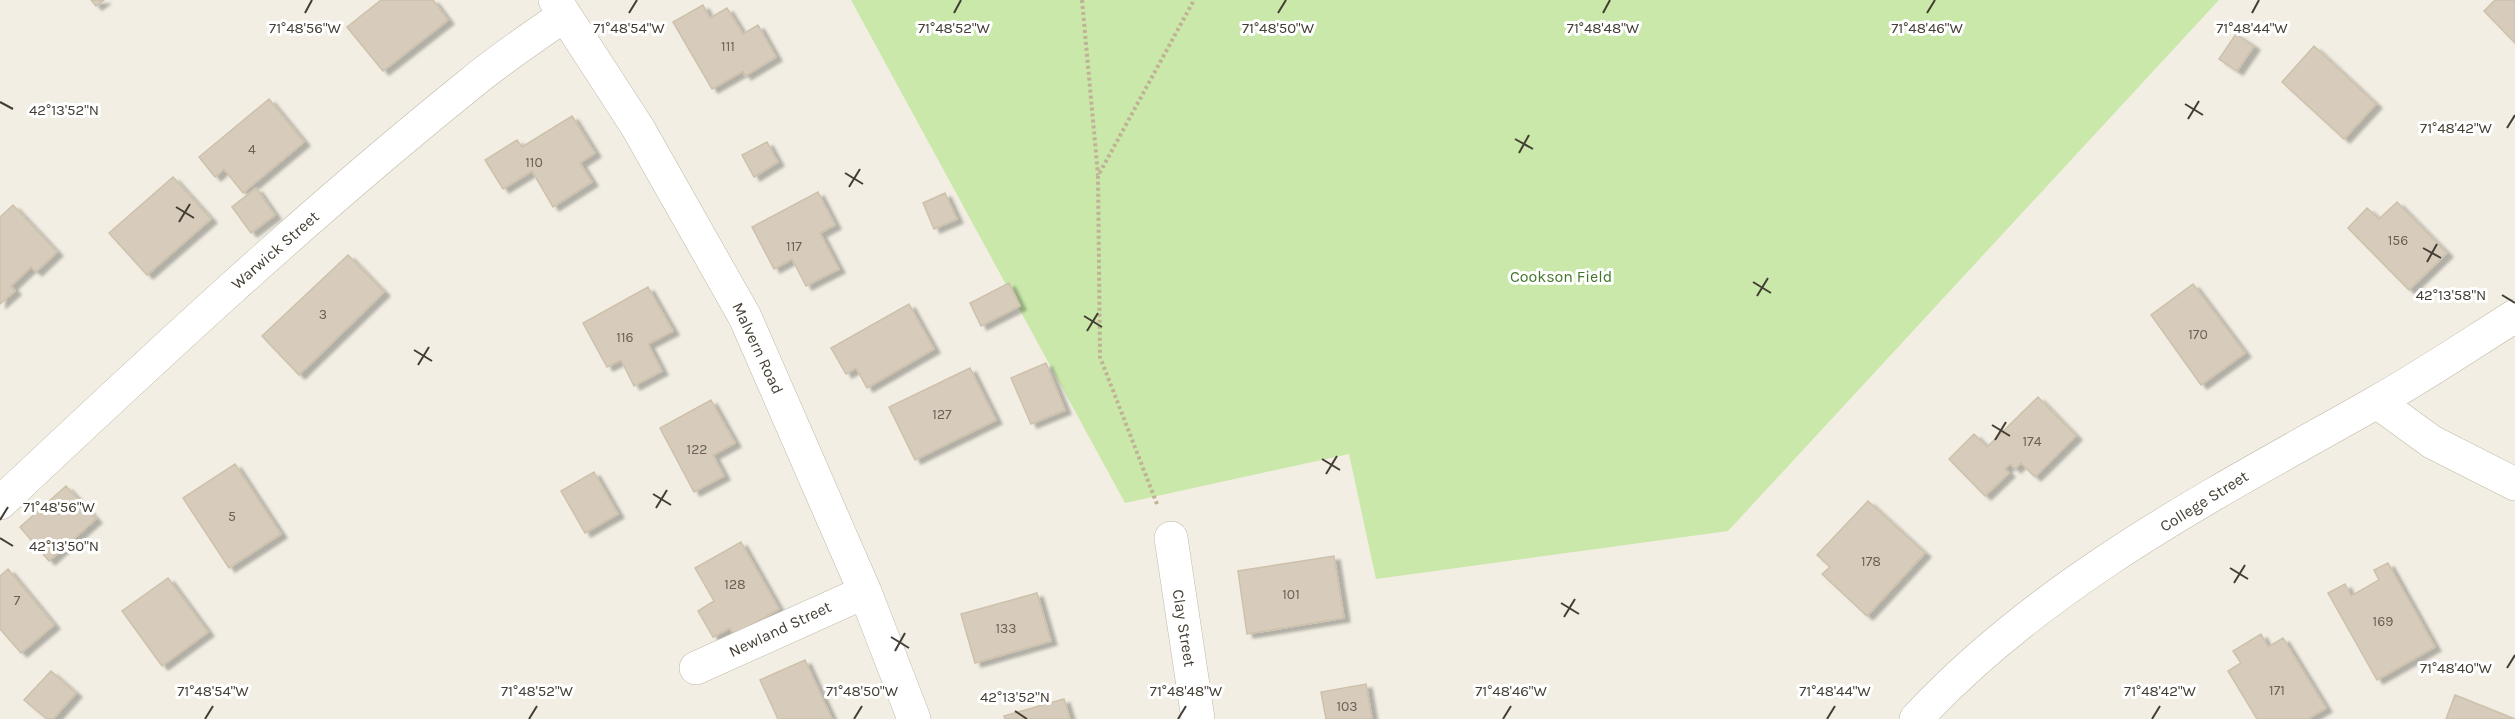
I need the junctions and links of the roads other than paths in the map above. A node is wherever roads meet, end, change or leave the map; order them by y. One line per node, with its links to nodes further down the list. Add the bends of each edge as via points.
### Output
1 (560, 7): 5 (street, Warwick Street, via 200,316); 7 (street, Malvern Road, via 638,128 745,317)
2 (2515, 316): 3 (street, College Street)
3 (2377, 402): 4 (street, via 2432,442); 11 (street, College Street, via 2194,506 2060,593 1982,653)
4 (2515, 484)
5 (0, 503)
6 (1171, 538): 10 (street, Clay Street)
7 (865, 592): 8 (street, Newland Street); 9 (street, Malvern Road)
8 (696, 668)
9 (914, 719)
10 (1198, 719)
11 (1916, 719)

